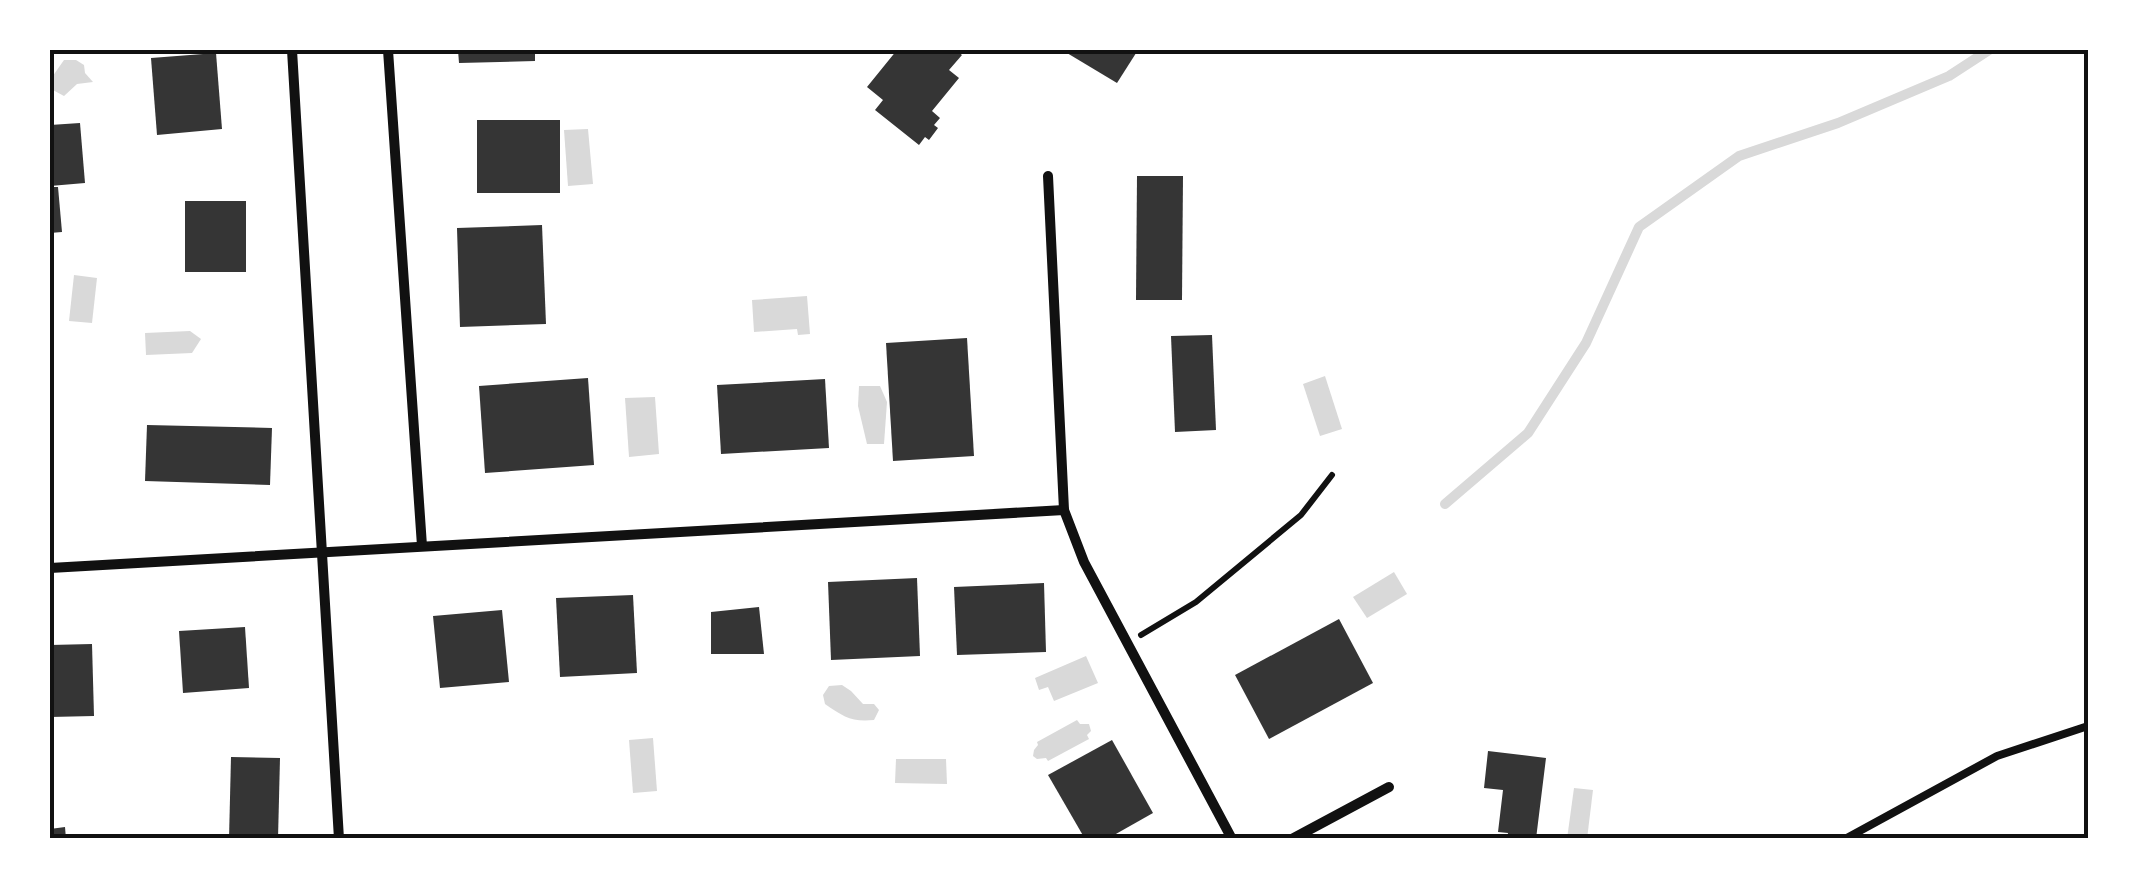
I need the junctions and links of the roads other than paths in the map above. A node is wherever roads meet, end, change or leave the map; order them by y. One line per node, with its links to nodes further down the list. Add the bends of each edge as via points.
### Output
1 (292, 50): 6 (street)
2 (388, 50): 5 (street)
3 (1048, 176): 4 (street)
4 (1064, 510): 5 (street); 11 (street, via 1084,562)
5 (422, 546): 6 (street)
6 (321, 552): 7 (street); 10 (street)
7 (50, 568)
8 (2088, 726): 13 (lane, via 1997,756)
9 (1388, 786): 12 (street)
10 (339, 839)
11 (1232, 839)
12 (1292, 839)
13 (1844, 839)

